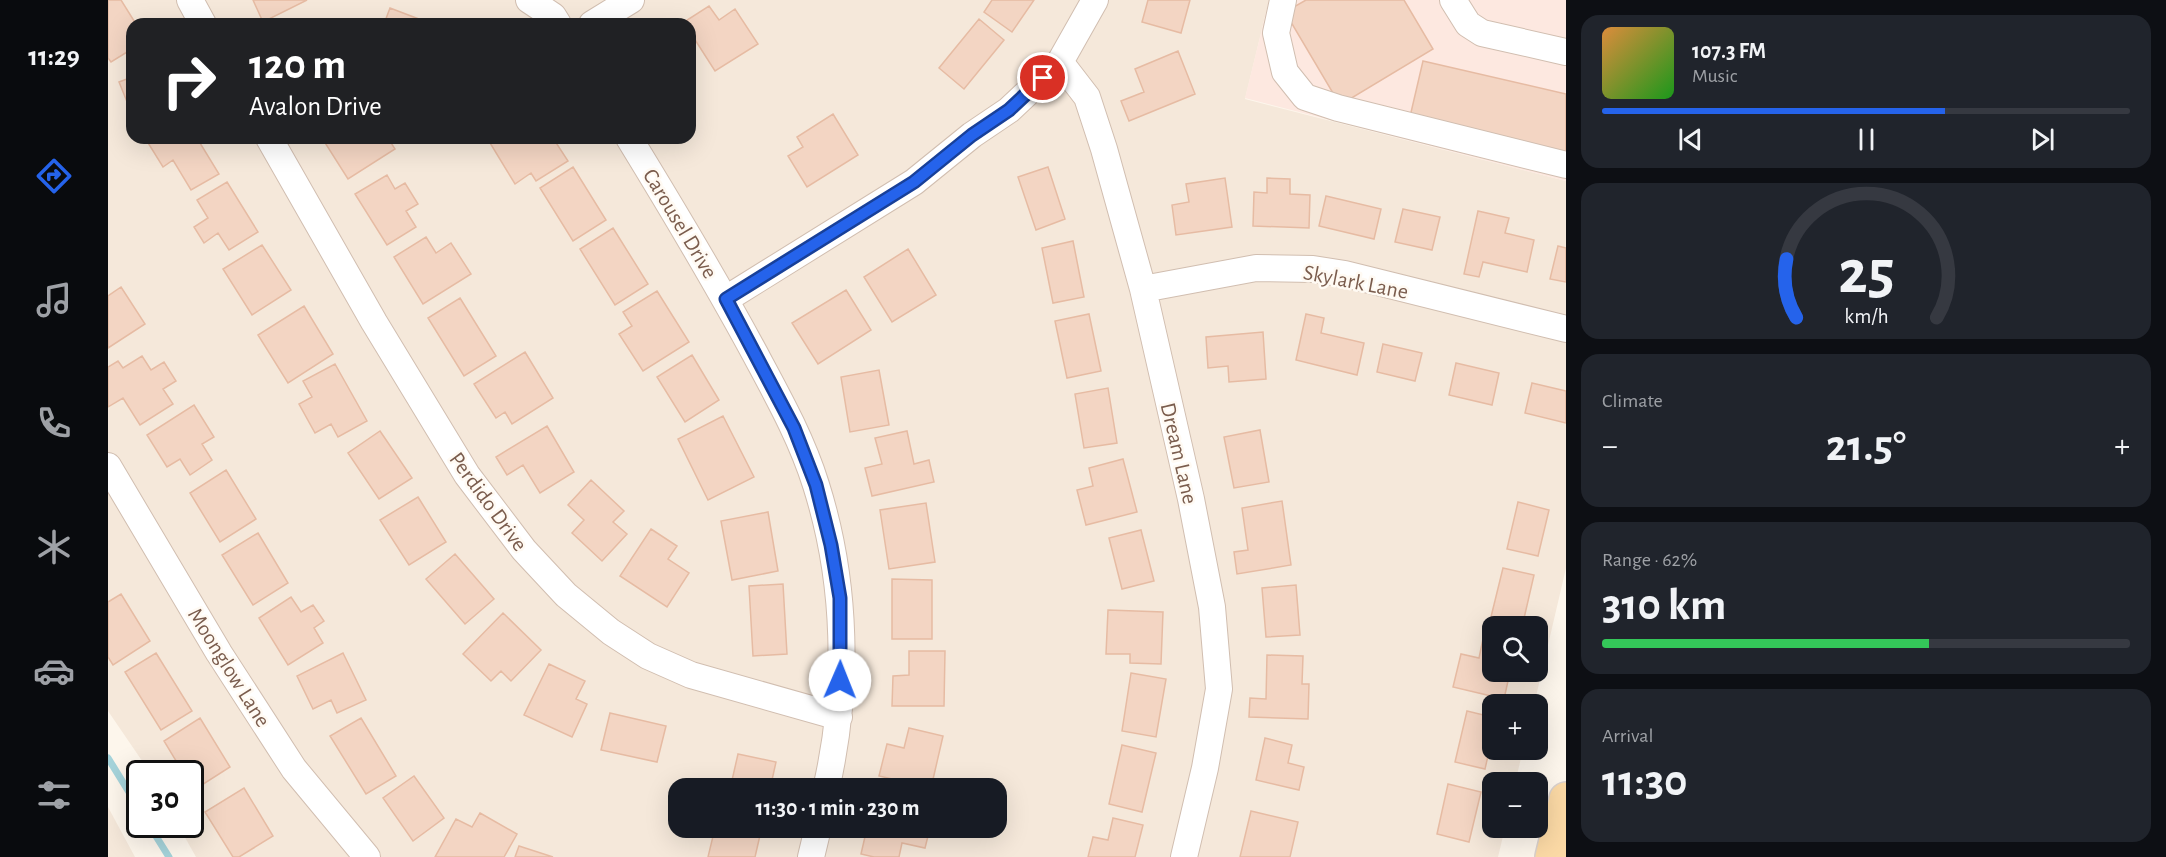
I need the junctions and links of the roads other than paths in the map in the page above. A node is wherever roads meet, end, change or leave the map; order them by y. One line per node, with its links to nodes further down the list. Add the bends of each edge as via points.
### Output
1 (190, 0): 7 (street)
2 (529, 0): 8 (street)
3 (632, 0): 9 (street)
4 (1095, 0): 11 (street)
5 (1283, 0): 14 (street, via 1276,33 1285,72 1305,97)
6 (1453, 0): 10 (street, via 1468,24 1482,33)
7 (200, 18)
8 (554, 18)
9 (602, 18)
10 (1566, 52)
11 (1060, 63): 15 (street, Dream Lane, via 1087,97); 16 (street, via 1009,110 914,182)
12 (271, 144): 19 (street, Perdido Drive, via 467,475 524,550 566,594 611,632 648,656 691,675)
13 (633, 144): 16 (street, Carousel Drive)
14 (1566, 165)
15 (1143, 290): 17 (street, Skylark Lane, via 1256,268 1313,269); 25 (street, Dream Lane, via 1212,607 1219,689)
16 (726, 299): 19 (street, Carousel Drive, via 794,428 816,485 840,598)
17 (1566, 328)
18 (108, 466): 23 (street, Moonglow Lane, via 294,770)
19 (839, 717): 20 (street, Carousel Drive)
20 (828, 778)
21 (1566, 799): 26 (main road)
22 (816, 838): 24 (street)
23 (367, 857)
24 (811, 857)
25 (1184, 857)
26 (1552, 857)

